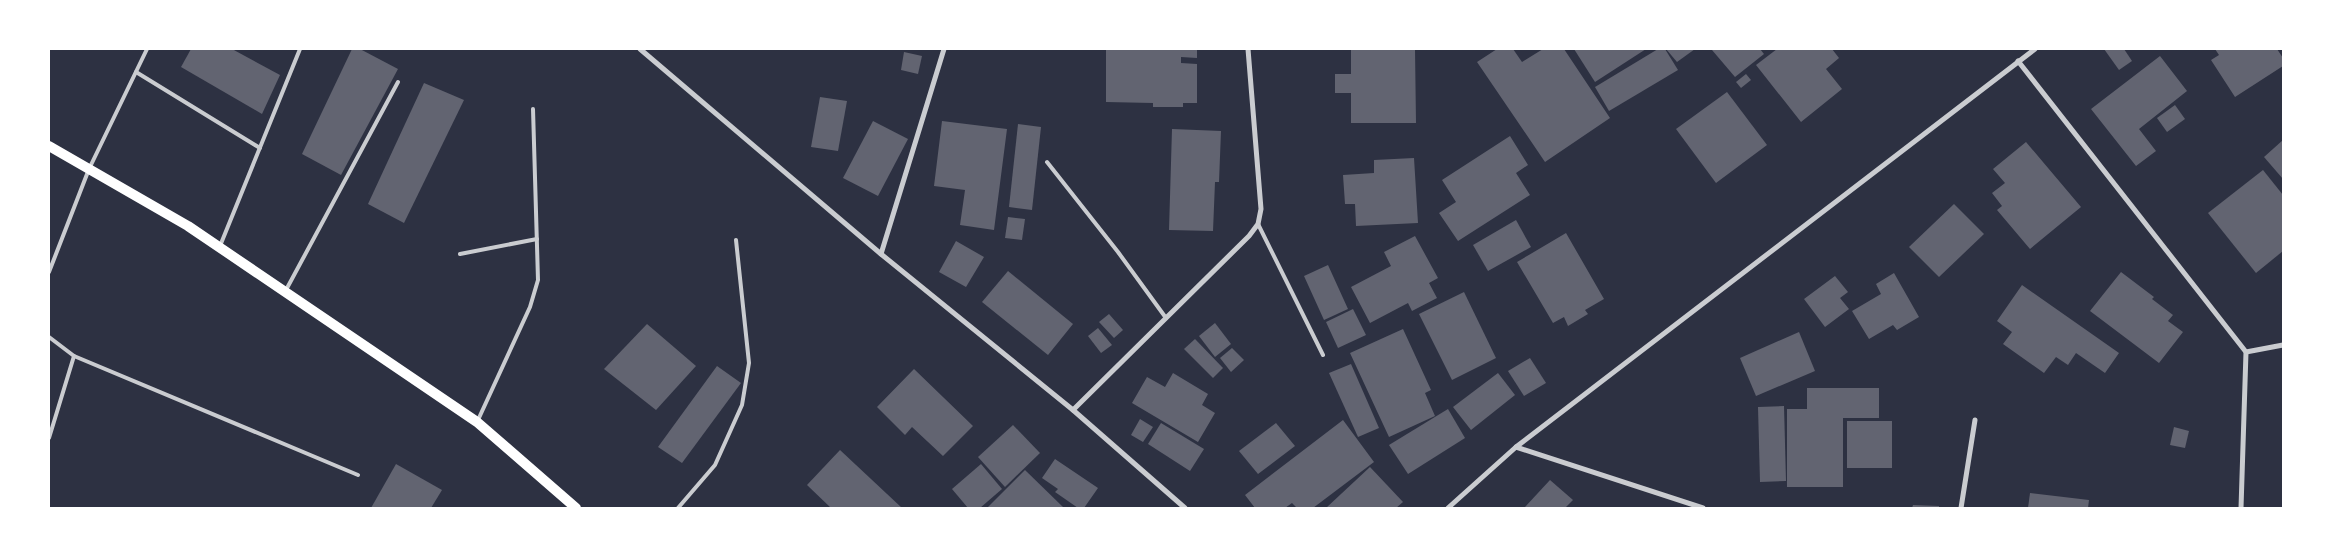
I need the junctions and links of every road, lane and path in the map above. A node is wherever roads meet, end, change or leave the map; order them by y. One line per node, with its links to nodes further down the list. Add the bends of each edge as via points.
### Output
1 (147, 49): 8 (lane)
2 (300, 49): 12 (lane)
3 (643, 49): 20 (street)
4 (944, 49): 20 (street)
5 (1248, 49): 15 (street, via 1261,209)
6 (2035, 49): 7 (street)
7 (2018, 61): 26 (street); 33 (street)
8 (136, 72): 12 (lane); 14 (lane)
9 (398, 82): 22 (lane)
10 (533, 109): 16 (lane)
11 (49, 146): 14 (main road)
12 (260, 148): 18 (lane)
13 (1047, 162): 23 (lane)
14 (89, 169): 18 (main road); 21 (lane)
15 (1258, 224): 23 (street); 27 (lane)
16 (537, 239): 19 (lane); 31 (lane, via 538,280 530,306)
17 (736, 240): 36 (lane, via 750,363 742,405 715,465)
18 (220, 248): 22 (main road)
19 (460, 254)
20 (881, 254): 29 (street)
21 (49, 272)
22 (285, 292): 31 (main road)
23 (1166, 318): 29 (street)
24 (49, 337): 28 (lane)
25 (2283, 345): 26 (street)
26 (2246, 352): 41 (street)
27 (1323, 355)
28 (74, 356): 32 (lane); 34 (lane)
29 (1073, 410): 37 (street)
30 (1975, 420): 40 (street)
31 (477, 422): 35 (main road)
32 (49, 438)
33 (1516, 448): 38 (street); 39 (street)
34 (358, 475)
35 (576, 508)
36 (678, 508)
37 (1185, 508)
38 (1448, 508)
39 (1703, 508)
40 (1961, 508)
41 (2240, 508)

